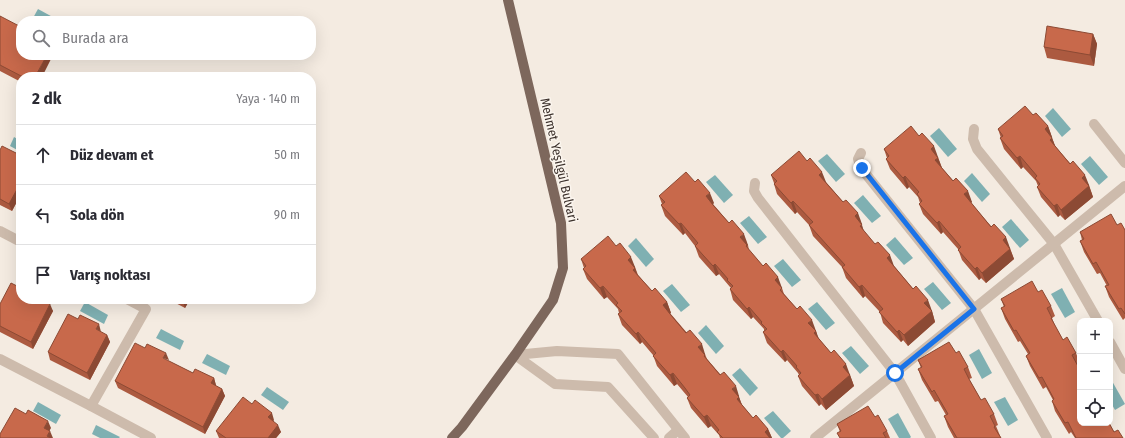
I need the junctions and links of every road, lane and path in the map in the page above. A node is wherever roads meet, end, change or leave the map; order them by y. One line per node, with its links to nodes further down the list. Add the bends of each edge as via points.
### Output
1 (508, 0): 15 (main road, Mehmet Yeşilgül Bulvari, via 561,223 563,268 553,300)
2 (1094, 124): 5 (street)
3 (974, 129): 10 (street, via 973,139 977,149)
4 (861, 153): 12 (street, via 858,159 862,168)
5 (1125, 163)
6 (755, 183): 18 (street, via 754,191 758,198)
7 (1125, 186): 10 (street)
8 (0, 231): 9 (street)
9 (16, 239)
10 (1054, 244): 12 (street); 13 (street)
11 (136, 304): 19 (street, via 146,309)
12 (974, 309): 18 (street); 27 (street)
13 (1096, 318)
14 (1113, 347): 17 (street)
15 (515, 355): 20 (street, via 558,351 618,354); 22 (main road, Mehmet Yeşilgül Bulvari); 23 (street, via 556,384 608,387)
16 (0, 359): 19 (street)
17 (1125, 369)
18 (895, 373): 25 (street); 26 (street)
19 (92, 406): 21 (street)
20 (682, 434): 24 (street)
21 (151, 438)
22 (452, 438)
23 (654, 438)
24 (669, 438)
25 (815, 438)
26 (931, 438)
27 (1047, 438)

